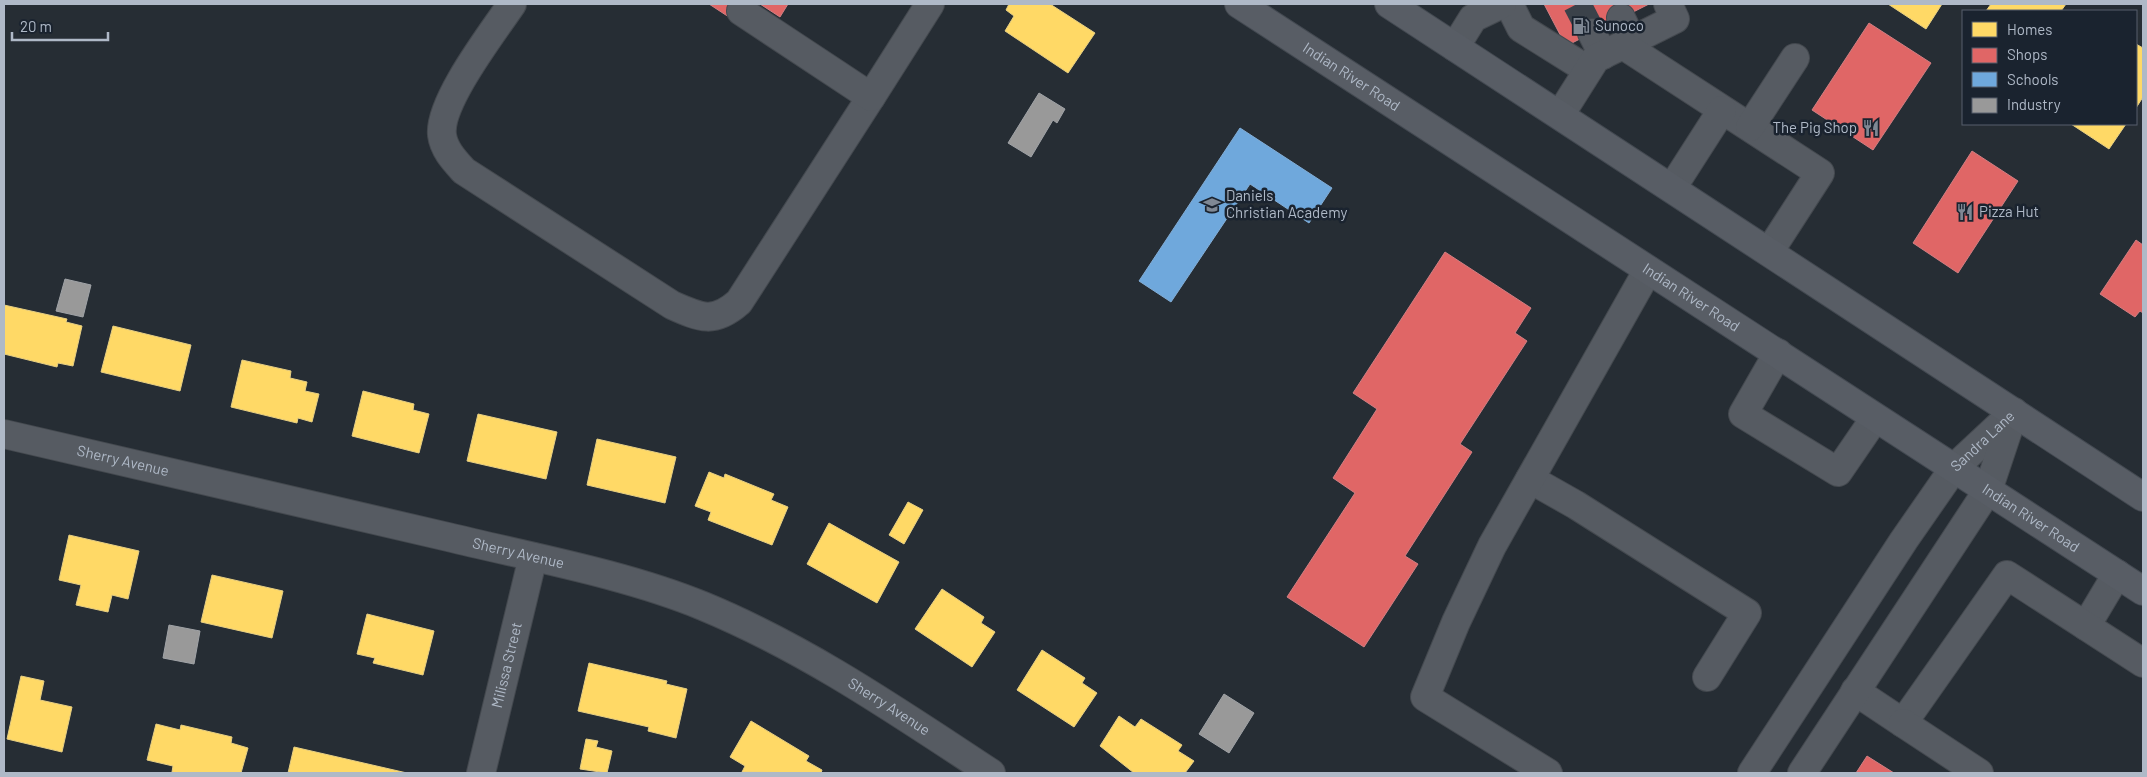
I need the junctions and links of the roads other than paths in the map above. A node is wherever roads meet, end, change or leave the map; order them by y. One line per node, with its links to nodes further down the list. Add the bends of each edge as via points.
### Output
1 (512, 4): 12 (street, via 459,84 444,115 442,136 449,154 464,171 672,306 693,314 712,317 726,314 739,302)
2 (930, 4): 12 (street)
3 (1239, 4): 18 (main road, Indian River Road)
4 (1389, 4): 10 (main road)
5 (1502, 4): 10 (street, via 1473,18)
6 (1509, 4): 9 (street, via 1521,28)
7 (1668, 4): 9 (street, via 1675,19)
8 (741, 11): 12 (street)
9 (1610, 44): 13 (street); 14 (street)
10 (1455, 47): 14 (main road)
11 (1795, 58): 15 (street)
12 (871, 97)
13 (1722, 110): 15 (street); 16 (street)
14 (1560, 115): 16 (main road)
15 (1750, 127): 17 (street, via 1820,173)
16 (1672, 188): 17 (main road)
17 (1769, 252): 20 (main road)
18 (1648, 270): 19 (main road, Indian River Road); 24 (street)
19 (1778, 354): 21 (main road, Indian River Road); 21 (street, via 1743,414 1838,472)
20 (2014, 412): 23 (street, Sandra Lane); 25 (street, Sandra Lane); 26 (main road)
21 (1875, 418): 23 (main road, Indian River Road)
22 (4, 434): 27 (street, Sherry Avenue)
23 (1954, 468): 25 (main road, Indian River Road); 38 (street, Sandra Lane)
24 (1530, 479): 32 (street, via 1747,613); 37 (street, via 1488,554 1425,697)
25 (1988, 490): 28 (main road, Indian River Road); 33 (street, Sandra Lane)
26 (2143, 498)
27 (533, 557): 35 (street, Milissa Street); 36 (street, Sherry Avenue, via 625,580 701,605 774,637 830,669)
28 (2117, 574): 29 (main road, Indian River Road); 30 (street)
29 (2143, 591)
30 (2086, 626): 31 (street); 34 (street, via 2007,575)
31 (2143, 663)
32 (1706, 677)
33 (1855, 691): 34 (street); 39 (street, Sandra Lane)
34 (1903, 723): 40 (street)
35 (481, 773)
36 (991, 773)
37 (1548, 773)
38 (1752, 773)
39 (1802, 773)
40 (1979, 773)

